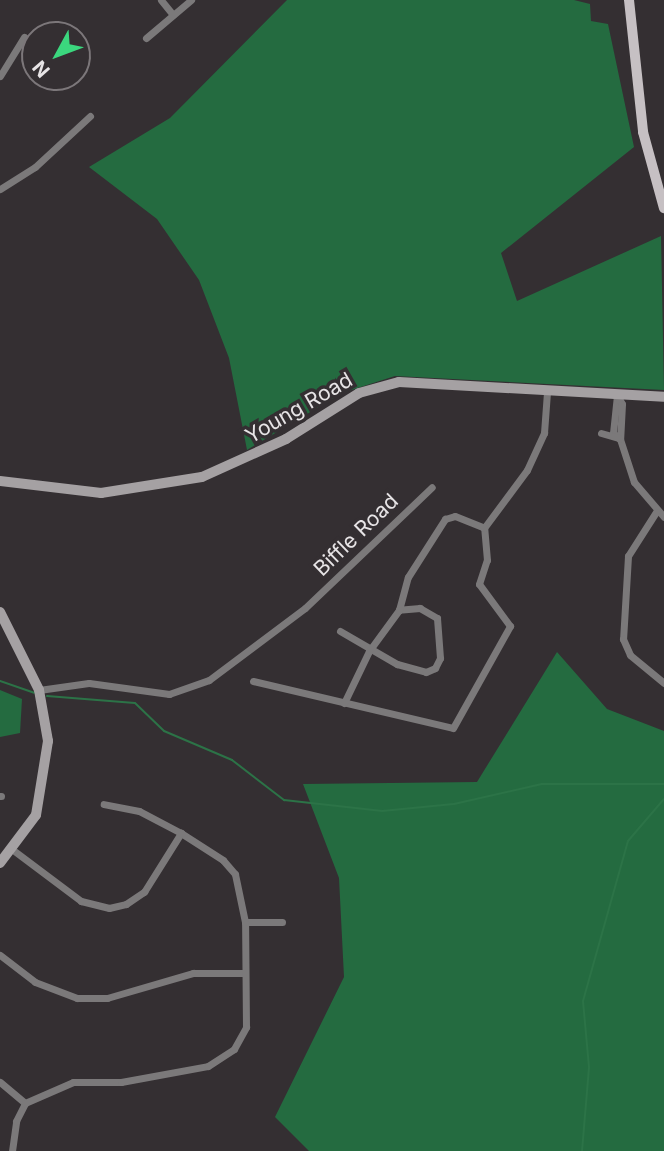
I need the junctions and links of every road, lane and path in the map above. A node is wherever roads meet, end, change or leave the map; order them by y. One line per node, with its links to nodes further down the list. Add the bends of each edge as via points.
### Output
1 (161, 0): 4 (street)
2 (191, 0): 4 (street)
3 (629, 0): 10 (main road, via 643,132)
4 (173, 15): 5 (street)
5 (146, 38)
6 (21, 42): 7 (street)
7 (0, 76)
8 (90, 116): 9 (street, via 36,167)
9 (0, 188)
10 (664, 208)
11 (547, 392): 12 (street, Young Road); 18 (street, Young Road, via 399,382 359,393 250,459 202,477 101,493); 22 (street, via 544,433 527,470)
12 (617, 395): 13 (street, Young Road); 14 (street); 15 (street)
13 (664, 397)
14 (613, 418): 15 (street); 17 (street, via 614,433)
15 (623, 418): 17 (street)
16 (601, 433): 17 (street)
17 (620, 439): 20 (street, via 634,482)
18 (0, 481)
19 (432, 487): 29 (street, Biffle Road, via 305,608 209,680 178,692 89,682)
20 (656, 512): 21 (street); 28 (street, via 628,556 623,639 630,655)
21 (664, 517)
22 (484, 528): 23 (street, via 455,516 445,519 408,577); 30 (street, via 487,560 479,584 510,626 453,728)
23 (399, 610): 26 (street); 26 (street, via 420,608 437,618 440,659 435,668 426,672)
24 (0, 612): 29 (street)
25 (340, 631): 26 (street)
26 (369, 652): 30 (street)
27 (253, 681): 30 (street)
28 (664, 684)
29 (39, 690): 33 (street, via 48,726 46,761 36,815)
30 (344, 703)
31 (104, 804): 32 (street, via 139,811)
32 (181, 833): 33 (street, via 144,892 127,904 109,908 81,901); 35 (street, via 223,860 235,874)
33 (13, 850): 34 (street)
34 (0, 863)
35 (246, 922): 36 (street); 38 (street)
36 (282, 922)
37 (0, 955): 38 (street, via 35,982 77,998 107,998 194,973)
38 (243, 972): 40 (street, via 246,1027 234,1049 218,1062 121,1082 73,1082)
39 (0, 1082): 40 (street)
40 (25, 1103): 41 (street, via 16,1121)
41 (12, 1151)

